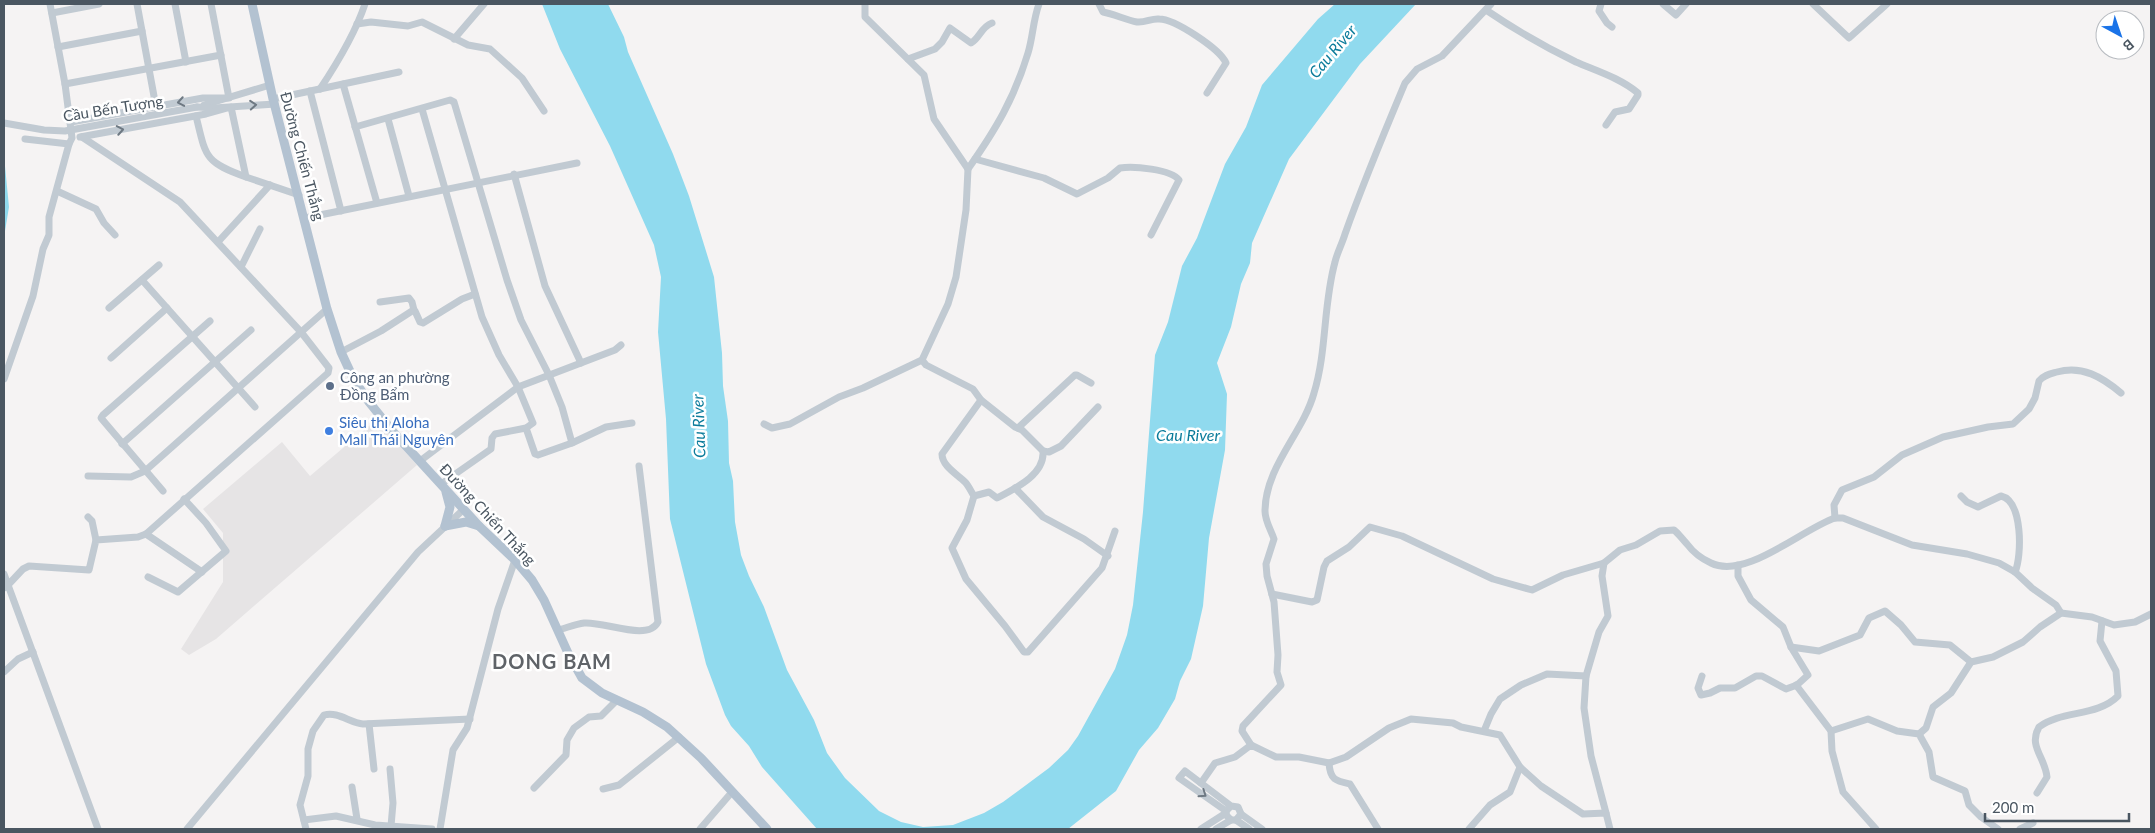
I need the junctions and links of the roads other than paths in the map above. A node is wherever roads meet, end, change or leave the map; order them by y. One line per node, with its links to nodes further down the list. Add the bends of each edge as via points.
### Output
1 (50, 4): 19 (street)
2 (99, 4): 19 (street)
3 (137, 4): 23 (street)
4 (175, 4): 28 (street)
5 (211, 4): 26 (street)
6 (252, 4): 33 (main road, Đường Chiến Thắng)
7 (365, 4): 21 (street)
8 (484, 4): 24 (street)
9 (865, 4): 27 (street, via 865,17)
10 (1039, 4): 53 (street, via 1029,52 1013,97)
11 (1099, 4): 36 (street, via 1103,12 1132,21 1160,19 1189,30 1226,63)
12 (1491, 4): 18 (street)
13 (1601, 4): 22 (street, via 1599,11)
14 (1663, 4): 15 (street, via 1676,15)
15 (1686, 4)
16 (1813, 4): 17 (street, via 1849,38)
17 (1887, 4)
18 (1486, 10): 48 (street, via 1519,31 1638,92 1629,109 1615,112); 133 (street, via 1442,56 1410,75 1356,201 1335,262 1314,394 1275,470 1268,493 1266,517 1274,539 1266,564)
19 (52, 13): 25 (street)
20 (992, 23): 27 (street, via 971,42 950,28 935,49)
21 (357, 24): 24 (street, via 371,22 408,26 422,22); 34 (street)
22 (1612, 27)
23 (142, 31): 25 (street); 29 (street)
24 (454, 39): 43 (street, via 494,50 522,78)
25 (58, 47): 31 (street)
26 (221, 55): 28 (street); 37 (street)
27 (908, 59): 55 (street, via 925,77 934,119)
28 (186, 62): 29 (street)
29 (149, 68): 31 (street); 39 (street)
30 (399, 72): 32 (street)
31 (65, 84): 46 (street)
32 (343, 84): 34 (street); 49 (street)
33 (270, 85): 37 (street); 38 (main road, Đường Chiến Thắng)
34 (320, 89): 35 (street)
35 (310, 91): 38 (street); 65 (street)
36 (1207, 93)
37 (229, 98): 39 (street, one-way to 39, via 203,98); 41 (street)
38 (274, 101): 40 (street, one-way to 38); 62 (main road, Đường Chiến Thắng)
39 (156, 107): 46 (street)
40 (231, 107): 41 (street); 44 (street); 57 (street)
41 (197, 108): 47 (street, Cầu Bến Tượng, bridge, via 65,131)
42 (422, 109): 45 (street); 58 (street, via 450,100 454,102); 60 (street)
43 (544, 111)
44 (196, 116): 50 (street, one-way to 44); 57 (street, via 208,156 220,168)
45 (388, 118): 49 (street); 63 (street)
46 (71, 122): 52 (street)
47 (4, 123)
48 (1606, 125)
49 (355, 127): 64 (street)
50 (82, 137): 52 (street); 70 (street, via 180,202)
51 (25, 139): 52 (street)
52 (70, 141): 61 (street)
53 (976, 158): 55 (street); 69 (street, via 1044,178 1076,194 1108,178 1120,168 1165,172 1179,180)
54 (577, 163): 56 (street)
55 (968, 169): 87 (street, via 966,210 956,277 948,304)
56 (514, 174): 58 (street); 89 (street, via 544,286)
57 (246, 177): 59 (street)
58 (478, 182): 60 (street); 90 (street, via 521,320)
59 (270, 185): 62 (street); 70 (street)
60 (445, 189): 63 (street); 74 (street)
61 (57, 191): 68 (street, via 96,209); 91 (street, via 33,296)
62 (300, 195): 66 (main road, Đường Chiến Thắng)
63 (409, 196): 64 (street)
64 (376, 203): 65 (street)
65 (342, 211): 66 (street)
66 (305, 218): 78 (main road, Đường Chiến Thắng)
67 (260, 229): 72 (street)
68 (116, 235)
69 (1151, 235)
70 (218, 242): 72 (street)
71 (159, 265): 73 (street)
72 (241, 267): 82 (street)
73 (142, 280): 76 (street); 77 (street)
74 (475, 294): 79 (street, via 423,323); 93 (street, via 499,355)
75 (380, 302): 79 (street, via 409,298)
76 (109, 308)
77 (166, 308): 83 (street); 86 (street)
78 (328, 309): 82 (street); 85 (main road, Đường Chiến Thắng)
79 (414, 310): 85 (street)
80 (210, 321): 83 (street)
81 (251, 330): 88 (street)
82 (301, 332): 94 (street); 115 (street, via 328,364 328,373)
83 (192, 336): 88 (street); 104 (street, via 102,415 103,423)
84 (621, 345): 89 (street)
85 (341, 352): 106 (main road, Đường Chiến Thắng, via 369,402)
86 (111, 358)
87 (922, 360): 96 (street, via 973,389); 100 (street, via 839,397 790,424 772,428)
88 (215, 362): 94 (street); 104 (street)
89 (581, 363): 90 (street)
90 (549, 375): 93 (street); 103 (street)
91 (4, 379)
92 (1091, 383): 102 (street, via 1075,375)
93 (518, 387): 101 (street, via 533,423); 106 (street)
94 (239, 388): 97 (street); 108 (street)
95 (2121, 393): 118 (street, via 2079,369 2049,374 2040,381 2029,409 2013,424 1942,437 1902,455 1874,477 1842,490 1834,505)
96 (981, 400): 102 (street); 113 (street, via 941,456)
97 (255, 407)
98 (1098, 407): 105 (street, via 1060,446 1049,452)
99 (632, 423): 103 (street, via 606,426)
100 (764, 424)
101 (526, 428): 103 (street, via 536,455); 110 (street, via 495,434 492,449)
102 (1018, 428): 105 (street)
103 (572, 442)
104 (122, 444): 108 (street)
105 (1043, 451): 111 (street, via 1035,473)
106 (420, 460): 110 (main road, Đường Chiến Thắng)
107 (639, 466): 137 (street, via 658,622 656,627 645,632 584,623)
108 (145, 471): 109 (street, via 131,476); 112 (street)
109 (88, 476)
110 (443, 486): 116 (main road, Đường Chiến Thắng); 119 (main road, via 450,507)
111 (1015, 488): 113 (street, via 997,498 989,492); 124 (street, via 1043,517)
112 (163, 491)
113 (974, 496): 124 (street, via 952,552 966,579 1024,652 1042,638 1097,574)
114 (1961, 496): 129 (street, via 1978,507 2001,496 2008,500 2020,534 2019,561)
115 (184, 499): 122 (street); 128 (street, via 226,551)
116 (464, 510): 119 (street); 120 (main road, Đường Chiến Thắng)
117 (88, 517): 123 (street)
118 (1835, 518): 127 (street); 129 (street, via 1843,518 1912,545 1999,563)
119 (445, 526): 120 (main road, via 466,522); 171 (street, via 412,560)
120 (480, 526): 125 (main road, Đường Chiến Thắng)
121 (1115, 531): 124 (street)
122 (146, 534): 123 (street); 128 (street)
123 (96, 540): 132 (street, via 89,570 29,566)
124 (1108, 556)
125 (515, 560): 137 (main road, Đường Chiến Thắng, via 539,591); 146 (street, via 498,609)
126 (1604, 563): 127 (street, via 1620,550 1667,529 1678,533 1708,562 1717,566); 133 (street, via 1526,590 1493,579 1402,536 1370,527 1349,547 1327,561 1317,600 1312,602); 142 (street, via 1602,576 1608,616 1599,632)
127 (1738, 565): 138 (street, via 1738,576 1751,600 1783,627)
128 (202, 572): 131 (street, via 178,592)
129 (2015, 572): 134 (street, via 2056,605)
130 (4, 574): 132 (street)
131 (148, 578)
132 (6, 586): 139 (street)
133 (1272, 594): 152 (street, via 1277,672 1281,685 1243,726 1242,731)
134 (2061, 613): 136 (street); 140 (street, via 2022,642 1988,659)
135 (2151, 614): 136 (street, via 2129,624 2114,625)
136 (2102, 621): 162 (street, via 2100,641 2116,671 2118,696 2102,707 2074,713 2039,727 2034,738 2047,776)
137 (558, 630): 145 (main road, Đường Chiến Thắng, via 582,678)
138 (1791, 647): 140 (street, via 1819,651 1860,635 1869,618 1886,611 1914,642 1950,645); 144 (street, via 1808,675)
139 (33, 652): 141 (street, via 18,659); 170 (street)
140 (1971, 662): 150 (street, via 1951,693 1932,707 1926,728)
141 (4, 672)
142 (1586, 676): 149 (street, via 1547,674 1521,686 1500,699); 164 (street, via 1584,712)
143 (1702, 676): 144 (street, via 1698,688 1701,695 1720,688 1735,688 1756,676 1762,676 1784,690)
144 (1796, 685): 148 (street)
145 (617, 700): 151 (main road, Đường Chiến Thắng, via 643,712); 159 (street, via 601,716 589,717 574,728 567,740 566,755)
146 (470, 719): 147 (street); 174 (street, via 453,750)
147 (369, 724): 155 (street); 167 (street, via 352,722 330,713 317,722 309,741 308,776 301,801)
148 (1831, 731): 150 (street, via 1868,719 1897,731); 184 (street, via 1832,751 1843,792)
149 (1484, 732): 153 (street, via 1453,723 1411,719 1389,728 1346,757); 154 (street, via 1500,735)
150 (1919, 734): 185 (street, via 1929,752 1933,777 1965,791 1969,805)
151 (679, 737): 160 (street, via 619,785); 161 (main road, Đường Chiến Thắng)
152 (1251, 744): 153 (street, via 1276,757 1308,758); 157 (street, via 1235,757 1215,763)
153 (1329, 763): 181 (street, via 1332,776 1337,782 1350,784)
154 (1520, 767): 164 (street, via 1578,812 1589,815); 182 (street, via 1510,792 1490,805)
155 (374, 769)
156 (390, 769): 169 (street)
157 (1200, 783): 163 (street); 163 (street, one-way to 163, via 1185,771 1179,778)
158 (352, 786): 166 (street)
159 (534, 788)
160 (603, 789)
161 (732, 792): 175 (street); 176 (main road, Đường Chiến Thắng)
162 (2037, 793)
163 (1228, 810): 165 (street); 165 (street, via 1238,807); 177 (street)
164 (1606, 813): 183 (street)
165 (1236, 818): 178 (street); 179 (street); 180 (street)
166 (357, 819): 167 (street, via 329,816); 169 (street)
167 (304, 820): 172 (street)
168 (2033, 823): 186 (street)
169 (391, 826): 173 (street)
170 (98, 829)
171 (188, 829)
172 (306, 829)
173 (432, 829)
174 (440, 829)
175 (700, 829)
176 (767, 829)
177 (1201, 829)
178 (1216, 829)
179 (1249, 829)
180 (1262, 829)
181 (1378, 829)
182 (1469, 829)
183 (1610, 829)
184 (1876, 829)
185 (1998, 829)
186 (2020, 829)

